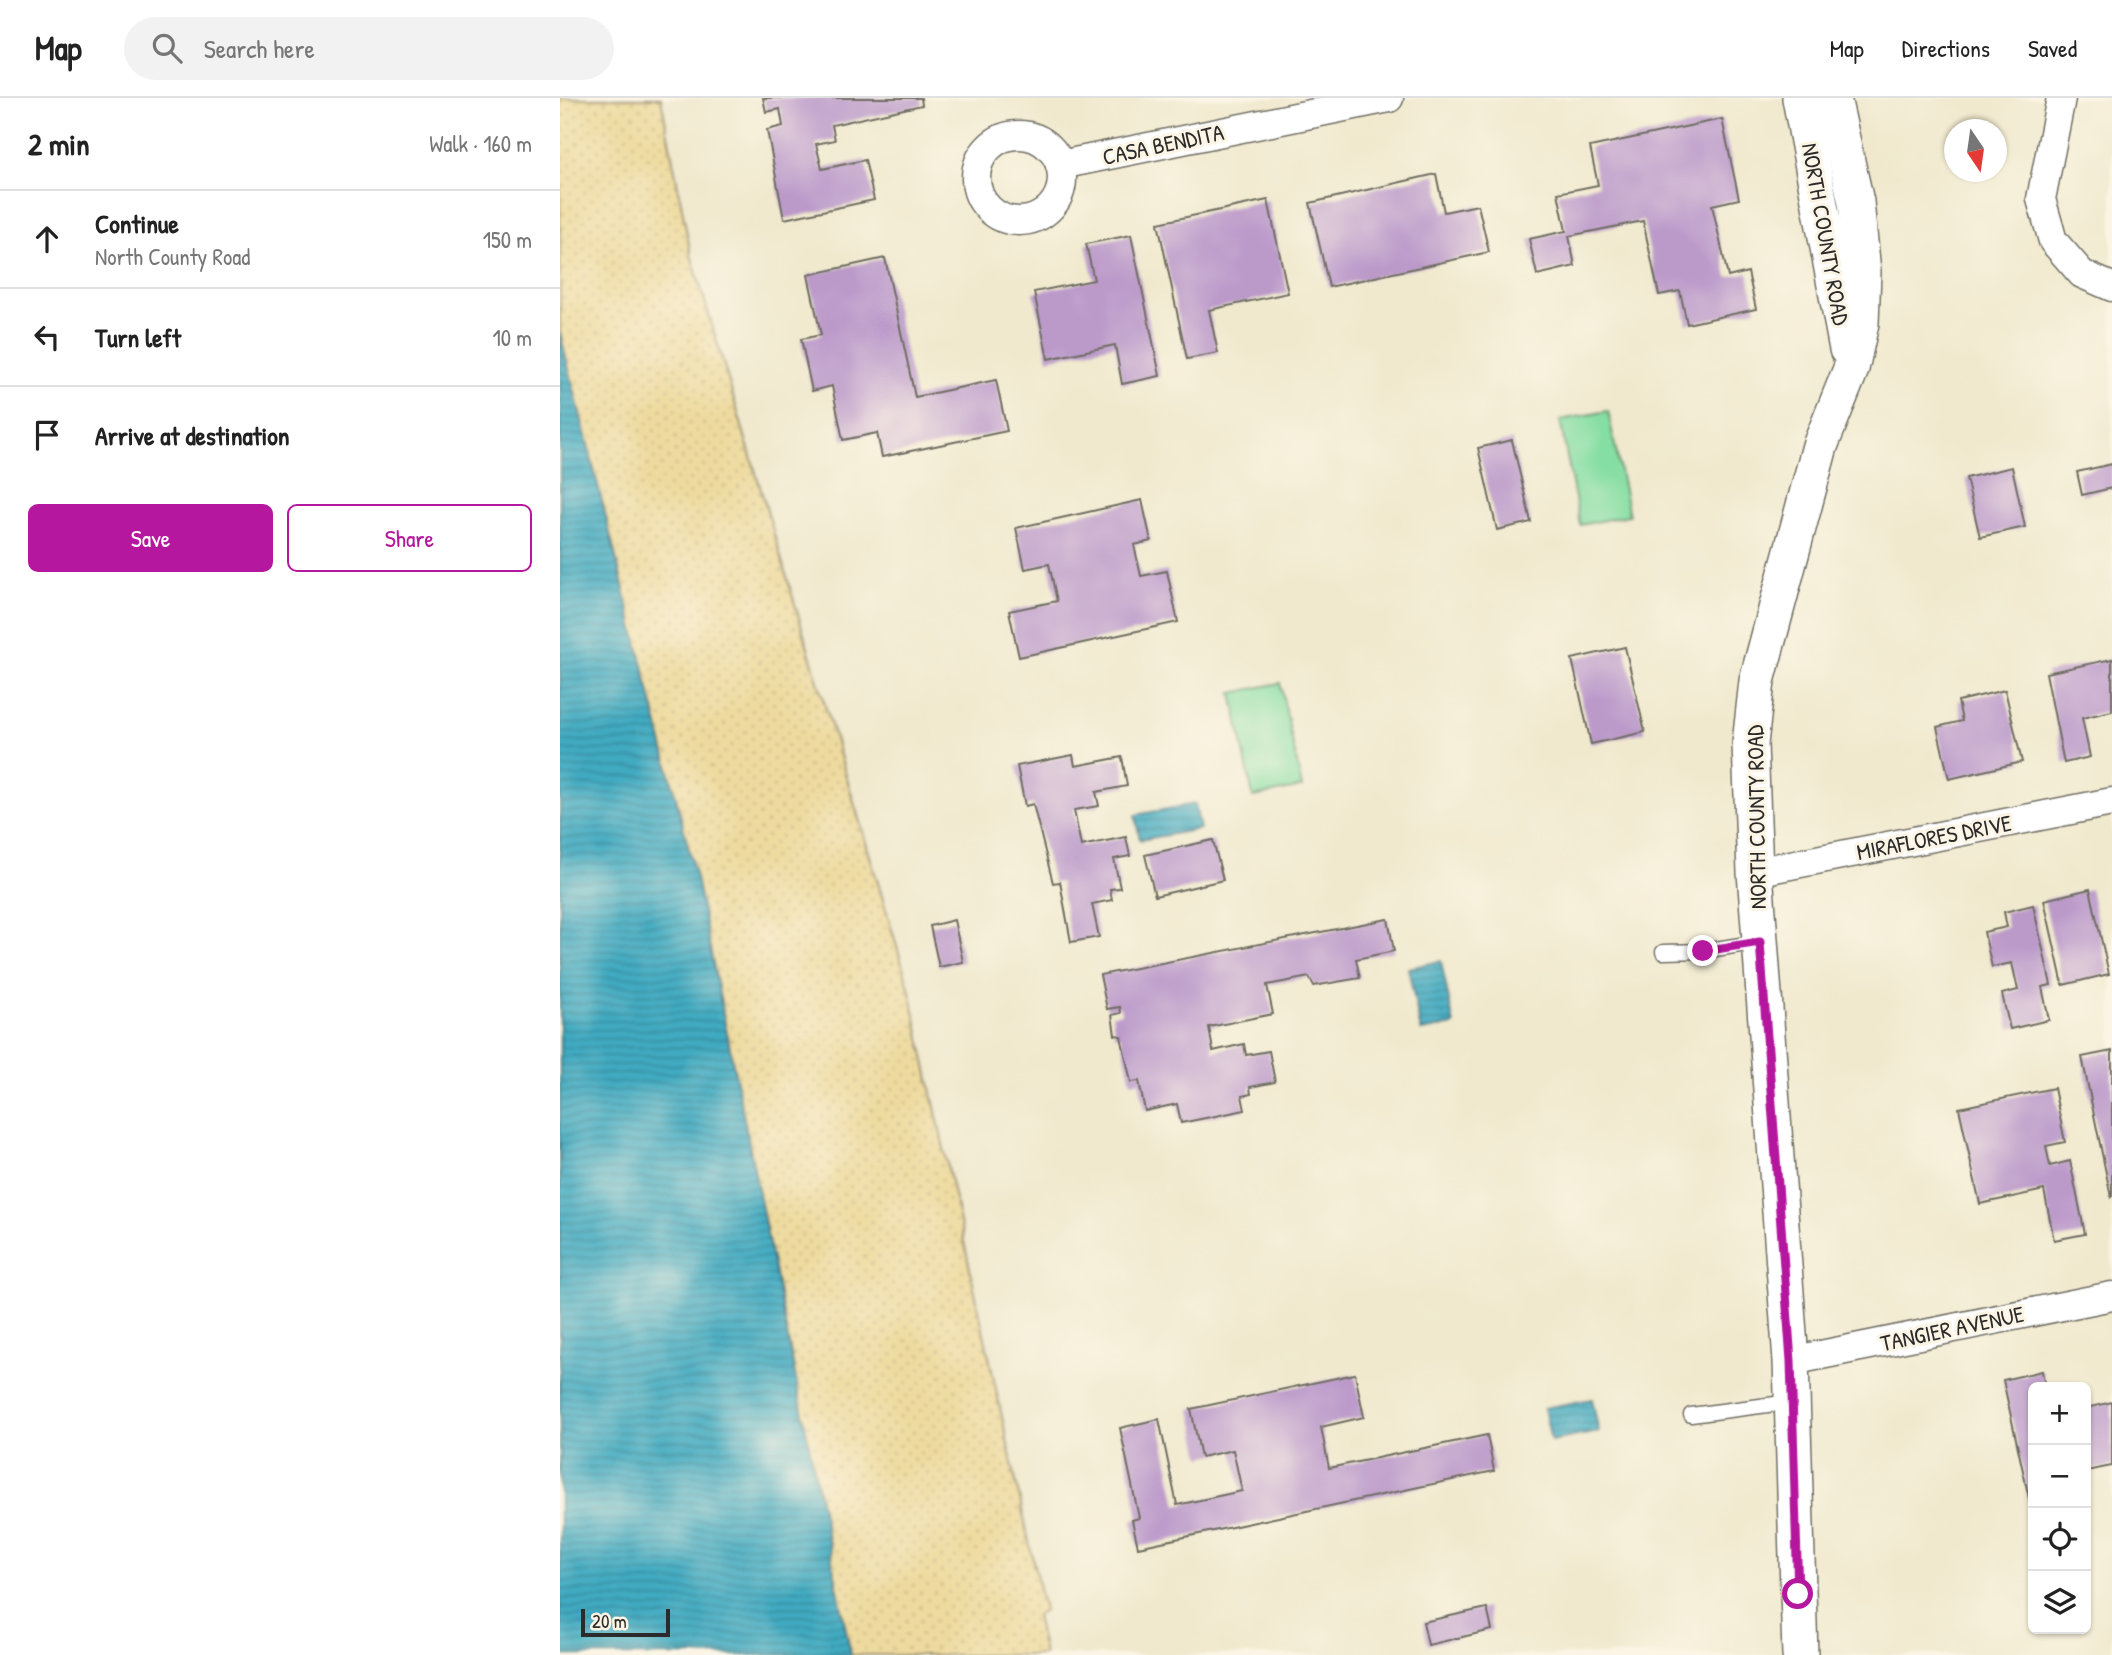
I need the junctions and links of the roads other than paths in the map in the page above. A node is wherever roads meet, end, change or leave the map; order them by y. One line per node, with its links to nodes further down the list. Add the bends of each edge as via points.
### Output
1 (1389, 98): 5 (street, CASA BENDITA)
2 (1800, 98): 7 (street, NORTH COUNTY ROAD)
3 (1833, 98): 7 (street, NORTH COUNTY ROAD, via 1856,202 1863,272 1861,323)
4 (2061, 98): 6 (street, via 2040,199 2053,241 2082,274)
5 (1060, 165)
6 (2112, 287)
7 (1851, 369): 9 (street, NORTH COUNTY ROAD, via 1820,446 1757,681 1750,744)
8 (2112, 802): 9 (street, MIRAFLORES DRIVE)
9 (1755, 872): 10 (street, NORTH COUNTY ROAD)
10 (1760, 942): 11 (lane); 13 (street, NORTH COUNTY ROAD)
11 (1663, 952)
12 (2112, 1296): 13 (street, TANGIER AVENUE)
13 (1791, 1361): 14 (street, NORTH COUNTY ROAD)
14 (1791, 1402): 15 (lane); 16 (street, NORTH COUNTY ROAD)
15 (1691, 1415)
16 (1800, 1655)

